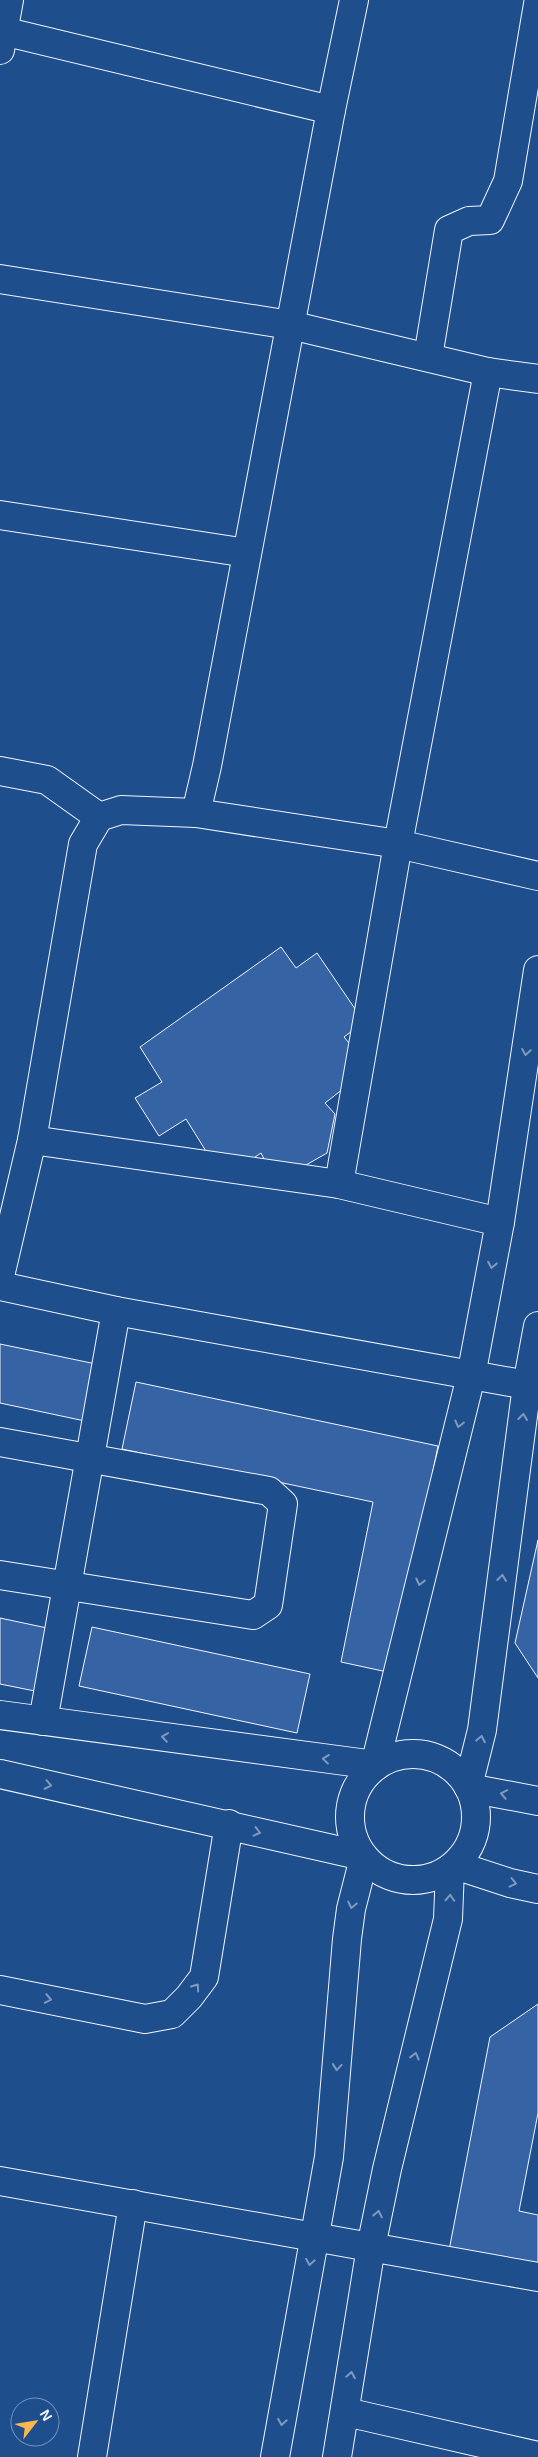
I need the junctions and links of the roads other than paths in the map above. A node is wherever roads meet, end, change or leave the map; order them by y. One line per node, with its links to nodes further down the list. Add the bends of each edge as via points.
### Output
1 (9, 0): 4 (street)
2 (354, 0): 5 (street)
3 (538, 4): 8 (street, via 508,181 490,220 468,221 450,230)
4 (2, 41): 5 (street)
5 (331, 110): 7 (street)
6 (0, 279): 7 (street)
7 (290, 325): 8 (street); 12 (street)
8 (428, 357): 9 (street)
9 (488, 372): 10 (street); 16 (street)
10 (538, 379)
11 (0, 515): 12 (street)
12 (247, 553): 14 (street)
13 (0, 771): 15 (street, via 47,780)
14 (196, 812): 15 (street, via 121,810); 16 (street)
15 (99, 817): 19 (street, via 83,844)
16 (398, 844): 17 (street); 20 (street)
17 (538, 876)
18 (538, 970): 21 (street, one-way to 21)
19 (32, 1140): 20 (street); 22 (street)
20 (339, 1184): 21 (street)
21 (500, 1222): 26 (street, one-way to 26)
22 (0, 1276)
23 (0, 1286): 24 (street)
24 (116, 1311): 26 (street); 29 (street)
25 (538, 1326): 27 (street)
26 (471, 1376): 27 (street); 34 (street, one-way to 34)
27 (533, 1386): 36 (street, one-way to 27, via 482,1730)
28 (0, 1442): 29 (street)
29 (90, 1459): 31 (street); 31 (street, via 269,1491 283,1504 268,1605 253,1614)
30 (0, 1575): 31 (street)
31 (67, 1587): 33 (street)
32 (0, 1715): 33 (street)
33 (43, 1721): 34 (street, one-way to 33)
34 (375, 1765): 36 (street, via 391,1756 427,1754 458,1772); 39 (street, via 360,1780 352,1798 349,1818 353,1838)
35 (0, 1774): 38 (street, one-way to 38)
36 (469, 1787): 37 (street, one-way to 36); 40 (street, via 477,1814 476,1828 464,1854)
37 (538, 1801)
38 (229, 1824): 39 (street, one-way to 39); 42 (street, one-way to 38, via 145,2019 172,2014 204,1977)
39 (363, 1857): 40 (street, via 390,1876 405,1880 436,1876); 45 (street, one-way to 45, via 350,1917 329,2157)
40 (452, 1867): 41 (street, one-way to 41); 46 (street, one-way to 40, via 387,2168 448,1920)
41 (538, 1889)
42 (0, 1990)
43 (0, 2181): 44 (street)
44 (133, 2204): 45 (street); 50 (street)
45 (315, 2236): 46 (street); 51 (street, one-way to 51)
46 (371, 2247): 47 (street); 48 (street, one-way to 46)
47 (538, 2277)
48 (346, 2412): 49 (street); 52 (street)
49 (538, 2456)
50 (92, 2457)
51 (276, 2457)
52 (337, 2457)

